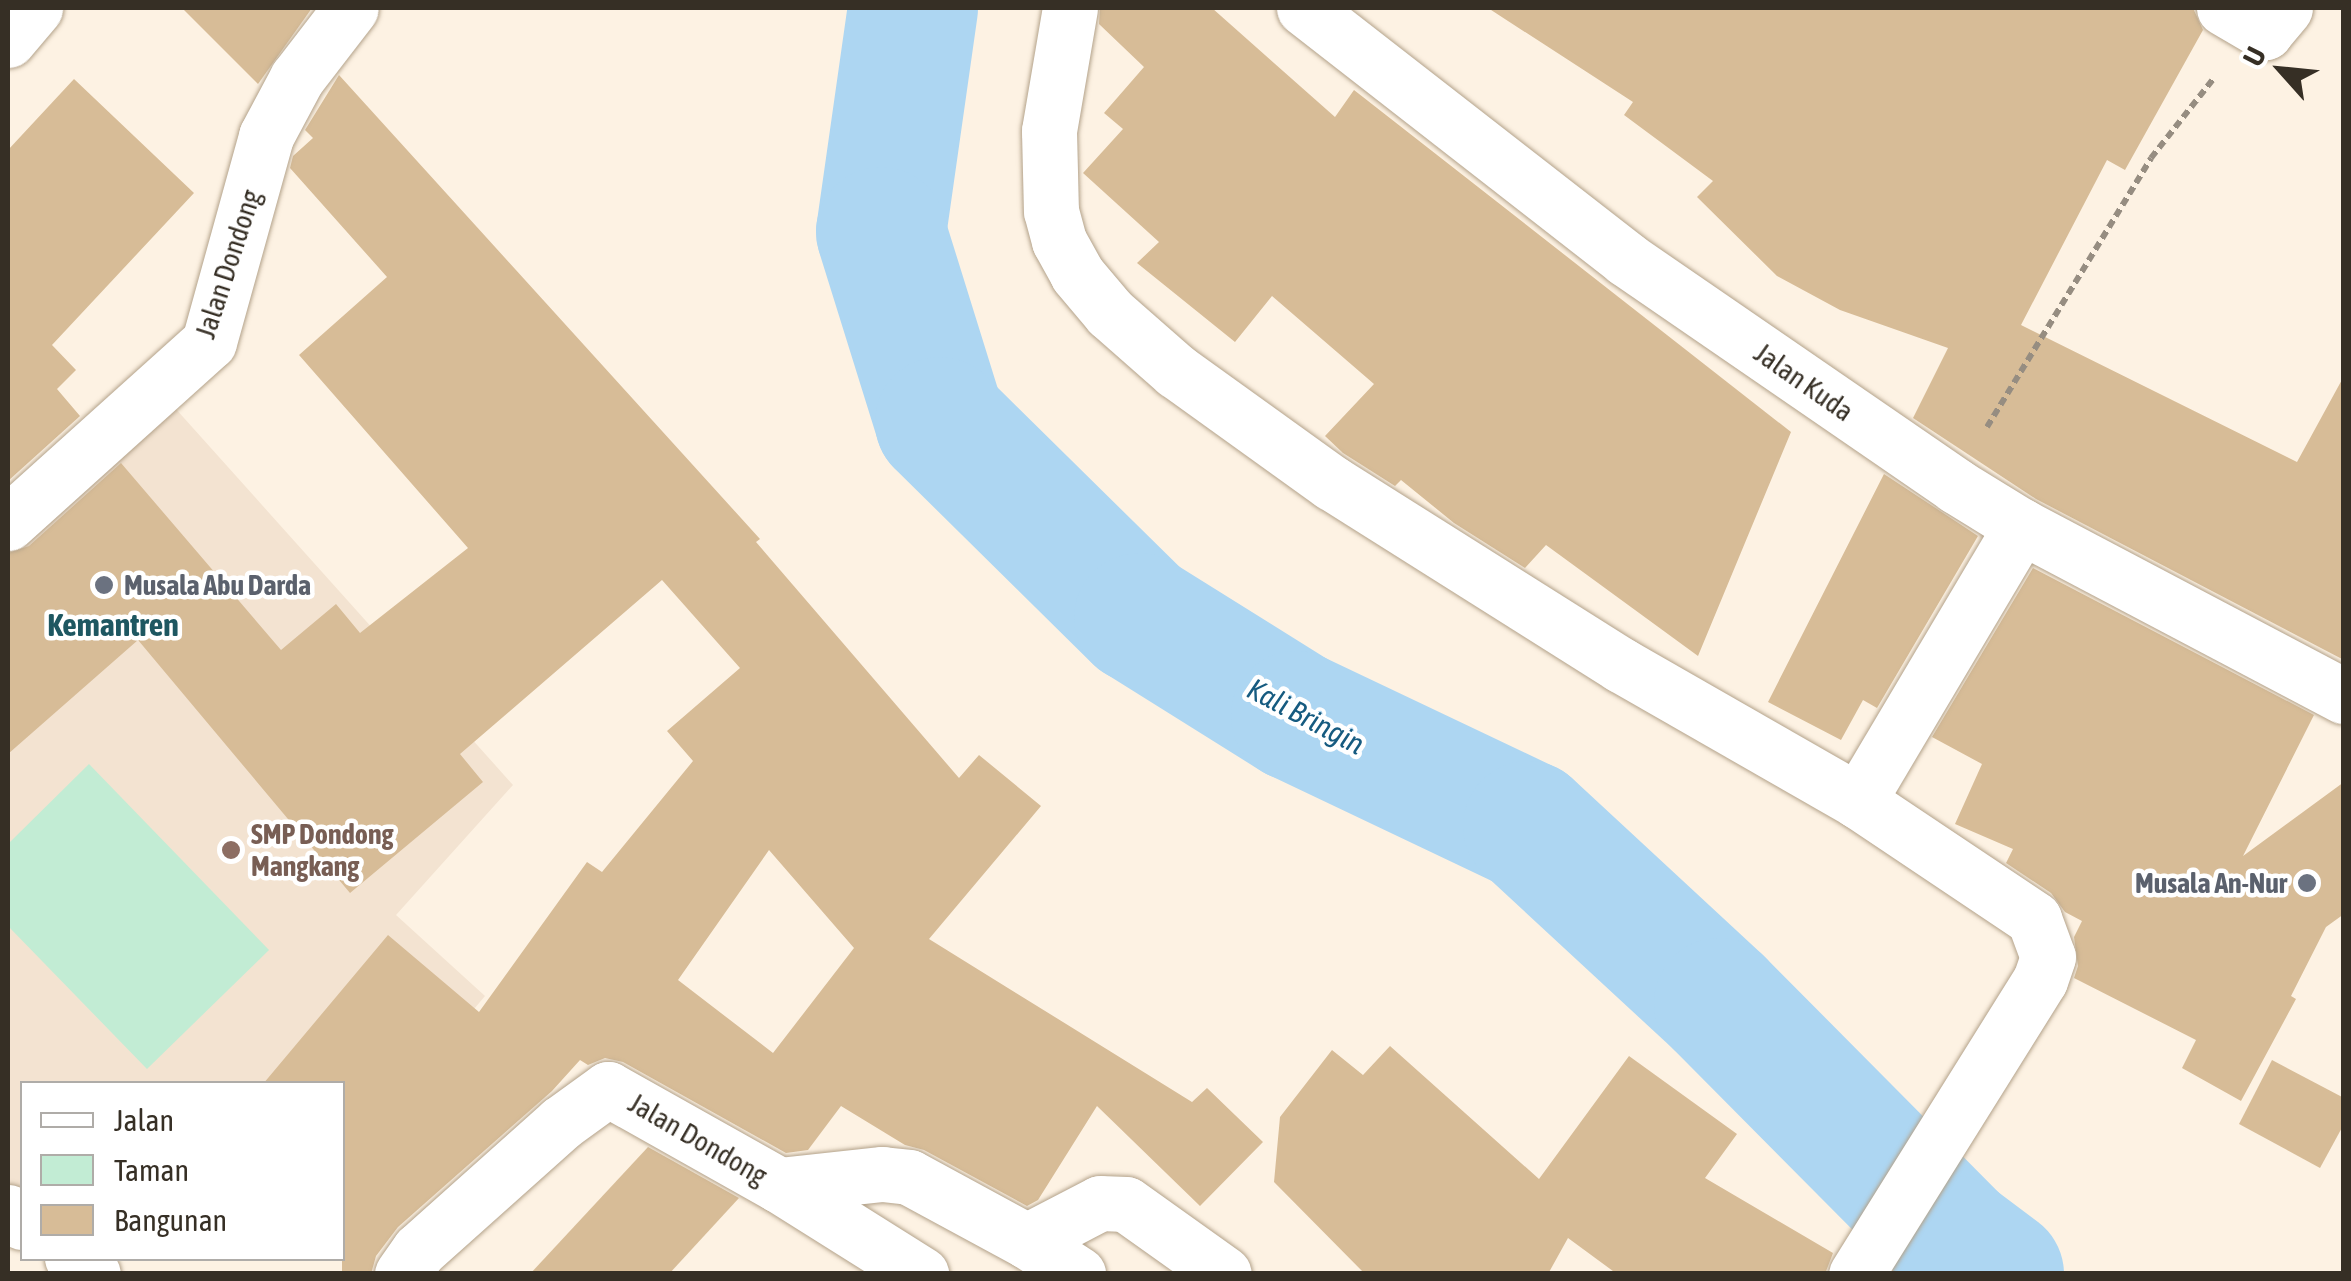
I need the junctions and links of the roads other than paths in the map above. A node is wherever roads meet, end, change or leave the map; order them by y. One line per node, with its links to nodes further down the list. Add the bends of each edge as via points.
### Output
1 (35, 8): 5 (street)
2 (352, 8): 6 (street, Jalan Dondong, via 297,78 266,136 209,342)
3 (1070, 8): 9 (street, via 1049,131 1051,211 1076,274 1110,313 1176,371 1332,484 1620,666)
4 (1304, 8): 7 (street, Jalan Kuda, via 1626,258)
5 (8, 40)
6 (8, 522)
7 (2021, 526): 8 (street, Jalan Kuda); 9 (street)
8 (2344, 696)
9 (1858, 801): 12 (street, via 2034,919 2048,957 2040,980)
10 (778, 1185): 11 (street, via 909,1176); 13 (street, Jalan Dondong, via 608,1089 419,1250); 14 (street, Jalan Dondong)
11 (1027, 1241): 15 (street); 16 (street, via 1100,1203 1126,1204)
12 (1865, 1259)
13 (402, 1274)
14 (921, 1274)
15 (1078, 1274)
16 (1224, 1274)

